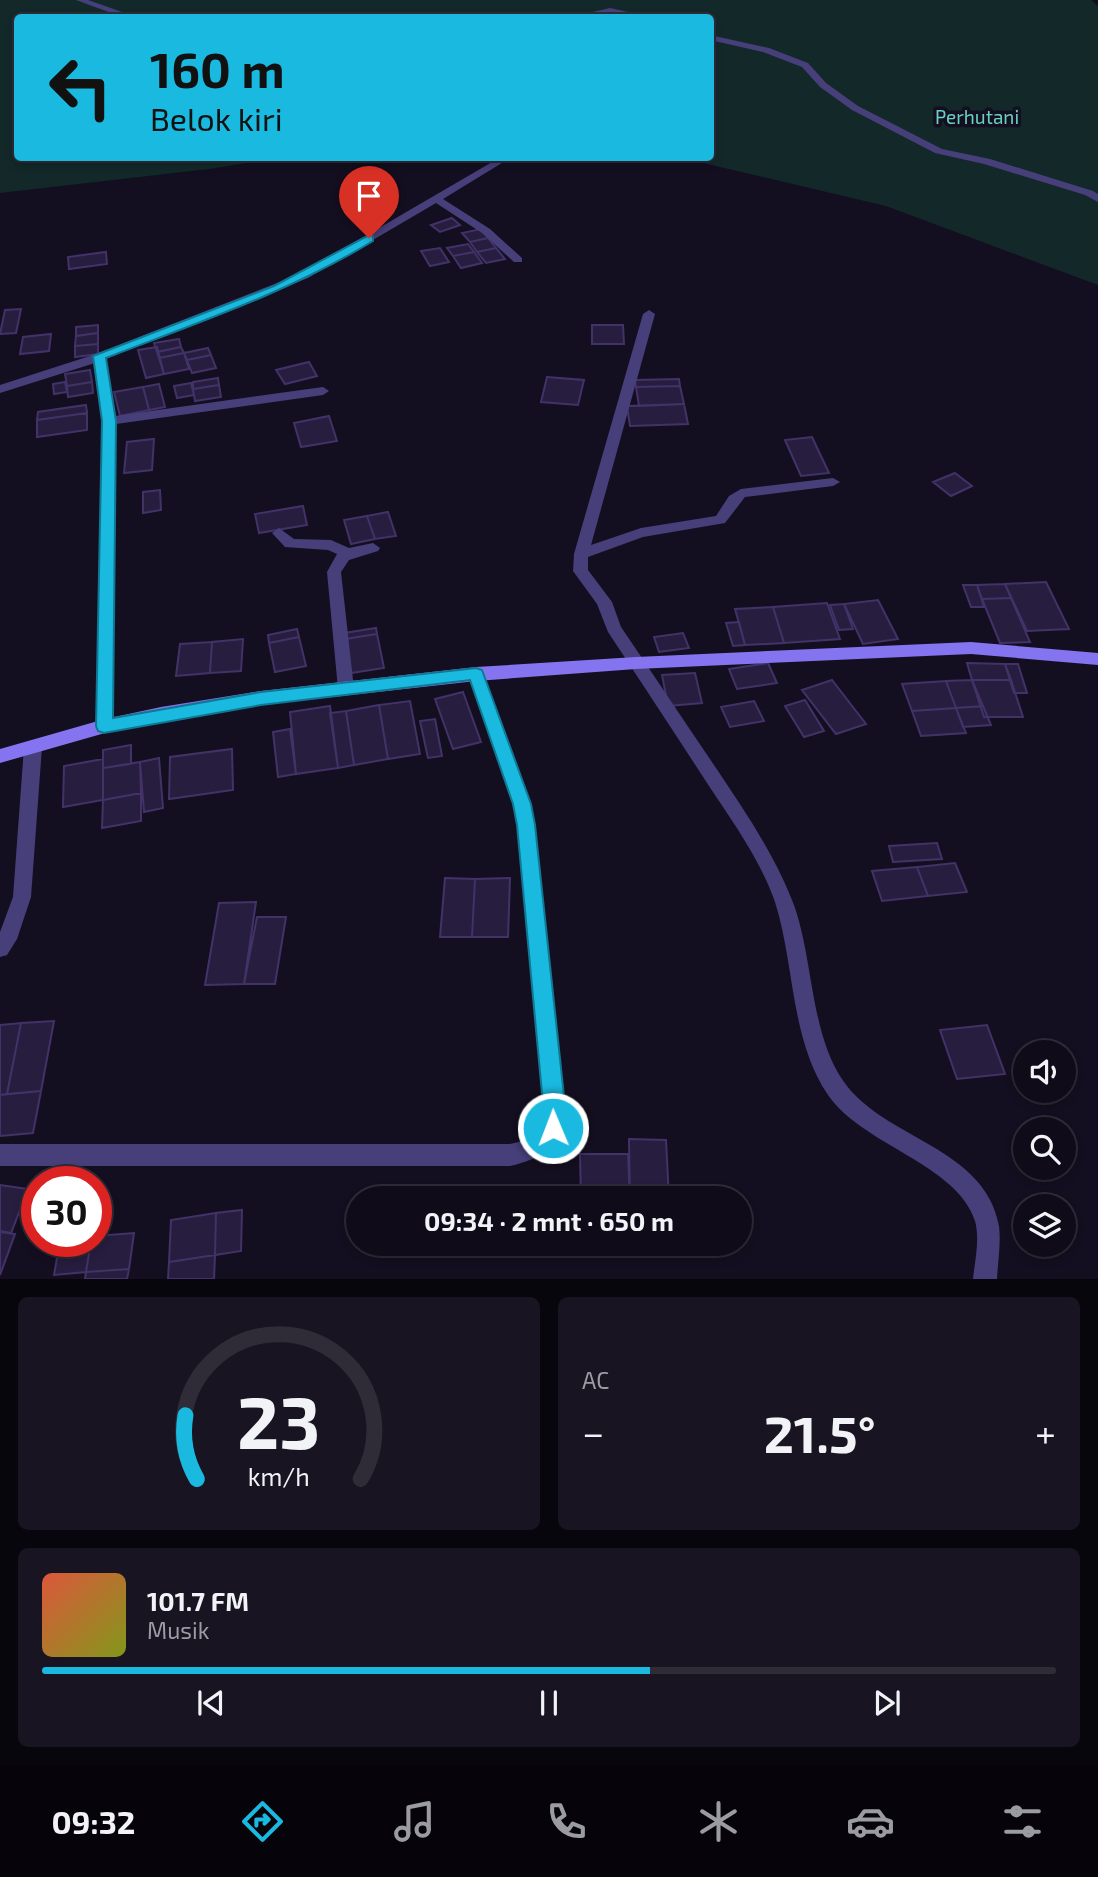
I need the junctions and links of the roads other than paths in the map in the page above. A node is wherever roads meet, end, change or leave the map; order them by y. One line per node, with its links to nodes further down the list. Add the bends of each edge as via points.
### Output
1 (80, 0): 2 (street)
2 (123, 14)
3 (594, 14): 4 (street)
4 (627, 14)
5 (714, 38): 8 (street, via 805,65 855,108 939,151 986,161)
6 (500, 161): 7 (street)
7 (435, 198): 9 (street, via 486,231); 11 (street, via 304,276)
8 (1098, 199)
9 (518, 260)
10 (649, 314): 21 (street)
11 (100, 356): 13 (street); 16 (street)
12 (0, 379): 13 (street)
13 (24, 382): 14 (street)
14 (0, 389)
15 (323, 391): 16 (street)
16 (109, 421): 26 (street)
17 (833, 482): 21 (street, via 741,493 720,520 641,533)
18 (278, 533): 20 (street, via 290,544 331,545)
19 (373, 548): 20 (street)
20 (346, 553): 25 (street, via 334,572)
21 (581, 555): 23 (street, via 581,575 604,602)
22 (1098, 659): 23 (street, via 971,648)
23 (636, 663): 24 (street); 31 (street, via 759,846 773,875 784,902 825,1072 855,1110 945,1169 980,1205 987,1229)
24 (476, 674): 25 (street); 30 (street, via 526,825 555,1115 548,1139 540,1147 510,1155)
25 (346, 689): 26 (street, via 261,698)
26 (104, 726): 27 (street)
27 (33, 747): 28 (street); 29 (street, via 22,897)
28 (0, 756)
29 (0, 949)
30 (0, 1155)
31 (985, 1279)

